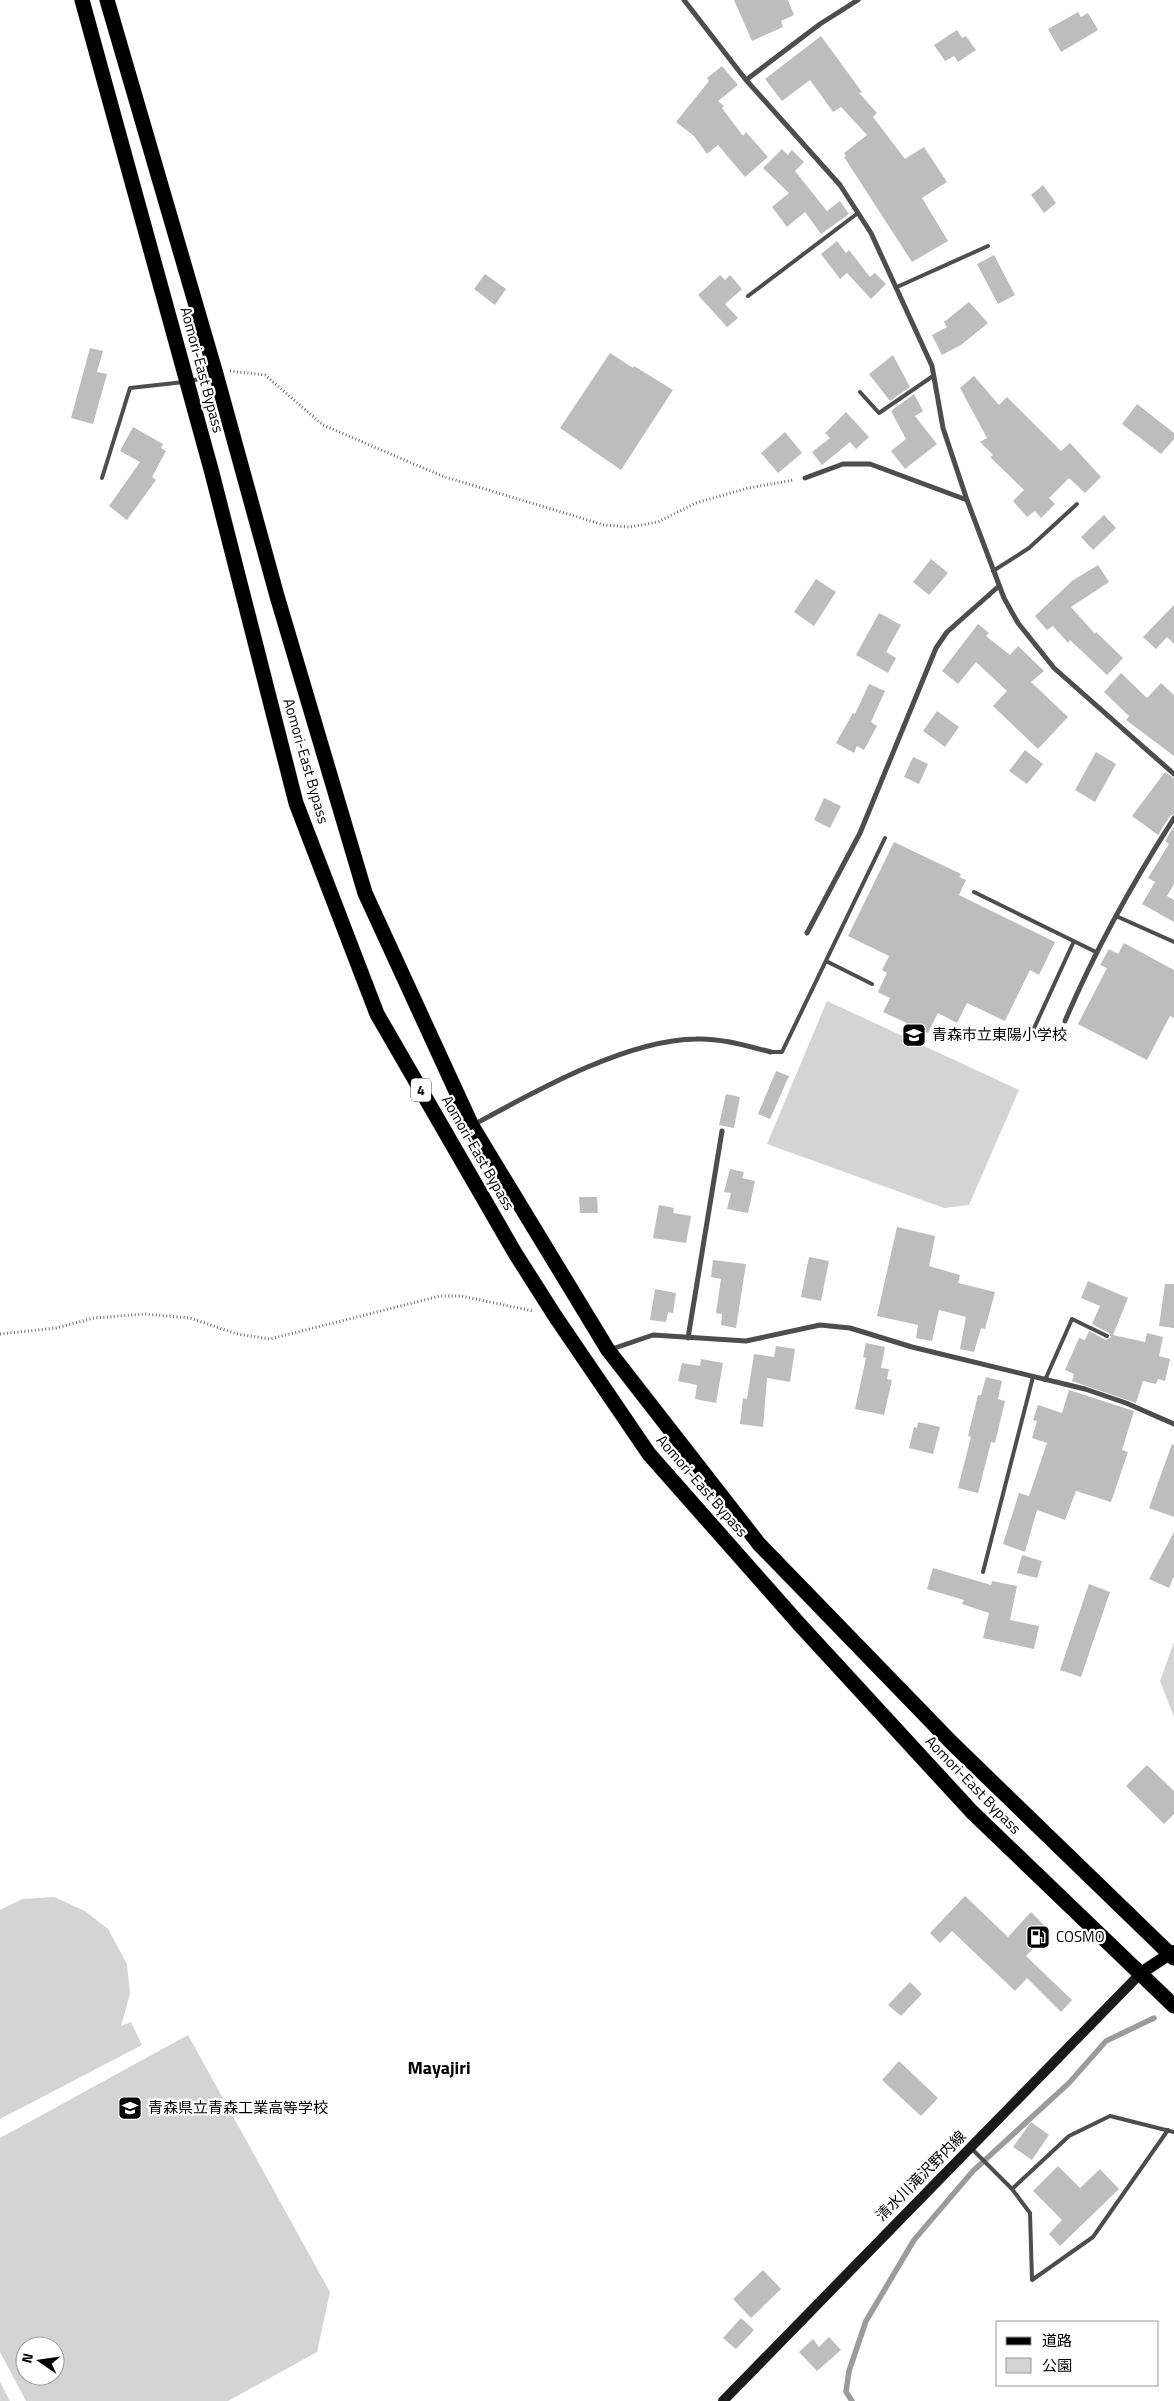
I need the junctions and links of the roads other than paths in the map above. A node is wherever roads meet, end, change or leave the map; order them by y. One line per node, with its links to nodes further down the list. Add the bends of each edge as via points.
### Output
1 (82, 0): 12 (highway, Aomori-East Bypass / 4)
2 (107, 0): 10 (highway, Aomori-East Bypass / 4)
3 (684, 0): 5 (street)
4 (858, 0): 5 (street, via 820,24)
5 (746, 80): 6 (street, via 840,186)
6 (858, 213): 8 (street); 9 (lane)
7 (988, 246): 8 (lane)
8 (897, 287): 11 (street, via 932,366)
9 (748, 296)
10 (216, 374): 12 (lane); 34 (highway, Aomori-East Bypass / 4, via 277,596 365,893)
11 (933, 376): 13 (lane, via 879,413); 16 (street, via 943,428)
12 (187, 382): 14 (lane, via 130,388); 44 (highway, Aomori-East Bypass / 4, via 296,803 374,1004 515,1253 649,1454 972,1812)
13 (860, 392)
14 (102, 478)
15 (805, 478): 16 (street, via 843,464 870,464)
16 (967, 500): 18 (street)
17 (1077, 504): 18 (lane, via 1029,548)
18 (993, 571): 19 (street)
19 (999, 586): 20 (street, via 1018,623 1054,668); 25 (street, via 946,632 936,648 860,833)
20 (1174, 774)
21 (1174, 818): 24 (street)
22 (885, 838): 29 (lane)
23 (974, 892): 26 (lane)
24 (1116, 916): 27 (lane); 28 (street)
25 (807, 933)
26 (1074, 942): 28 (lane); 32 (lane)
27 (1174, 942)
28 (1096, 952): 31 (street)
29 (826, 961): 30 (lane); 33 (lane, via 782,1052)
30 (872, 984)
31 (1065, 1021)
32 (1030, 1037)
33 (771, 1052): 34 (street, via 716,1040 659,1043 570,1075)
34 (472, 1126): 38 (highway, Aomori-East Bypass / 4)
35 (722, 1131): 37 (street)
36 (1107, 1336): 40 (lane, via 1072,1319)
37 (688, 1338): 38 (street, via 653,1335); 39 (street, via 746,1341 820,1324 850,1328)
38 (608, 1350): 43 (highway, Aomori-East Bypass / 4, via 759,1544 952,1743)
39 (1032, 1377): 40 (street); 42 (lane)
40 (1045, 1380): 41 (street, via 1085,1389)
41 (1174, 1424)
42 (984, 1572)
43 (1173, 1955): 44 (main road)
44 (1141, 1973): 45 (highway, Aomori-East Bypass / 4); 48 (main road, 清水川滝沢野内線)
45 (1174, 2006)
46 (1168, 2130): 47 (lane); 49 (lane, via 1110,2116 1069,2136); 49 (lane, via 1093,2237 1032,2280 1030,2212)
47 (1174, 2132)
48 (971, 2147): 49 (lane); 50 (main road, 清水川滝沢野内線)
49 (1012, 2189)
50 (723, 2401)

